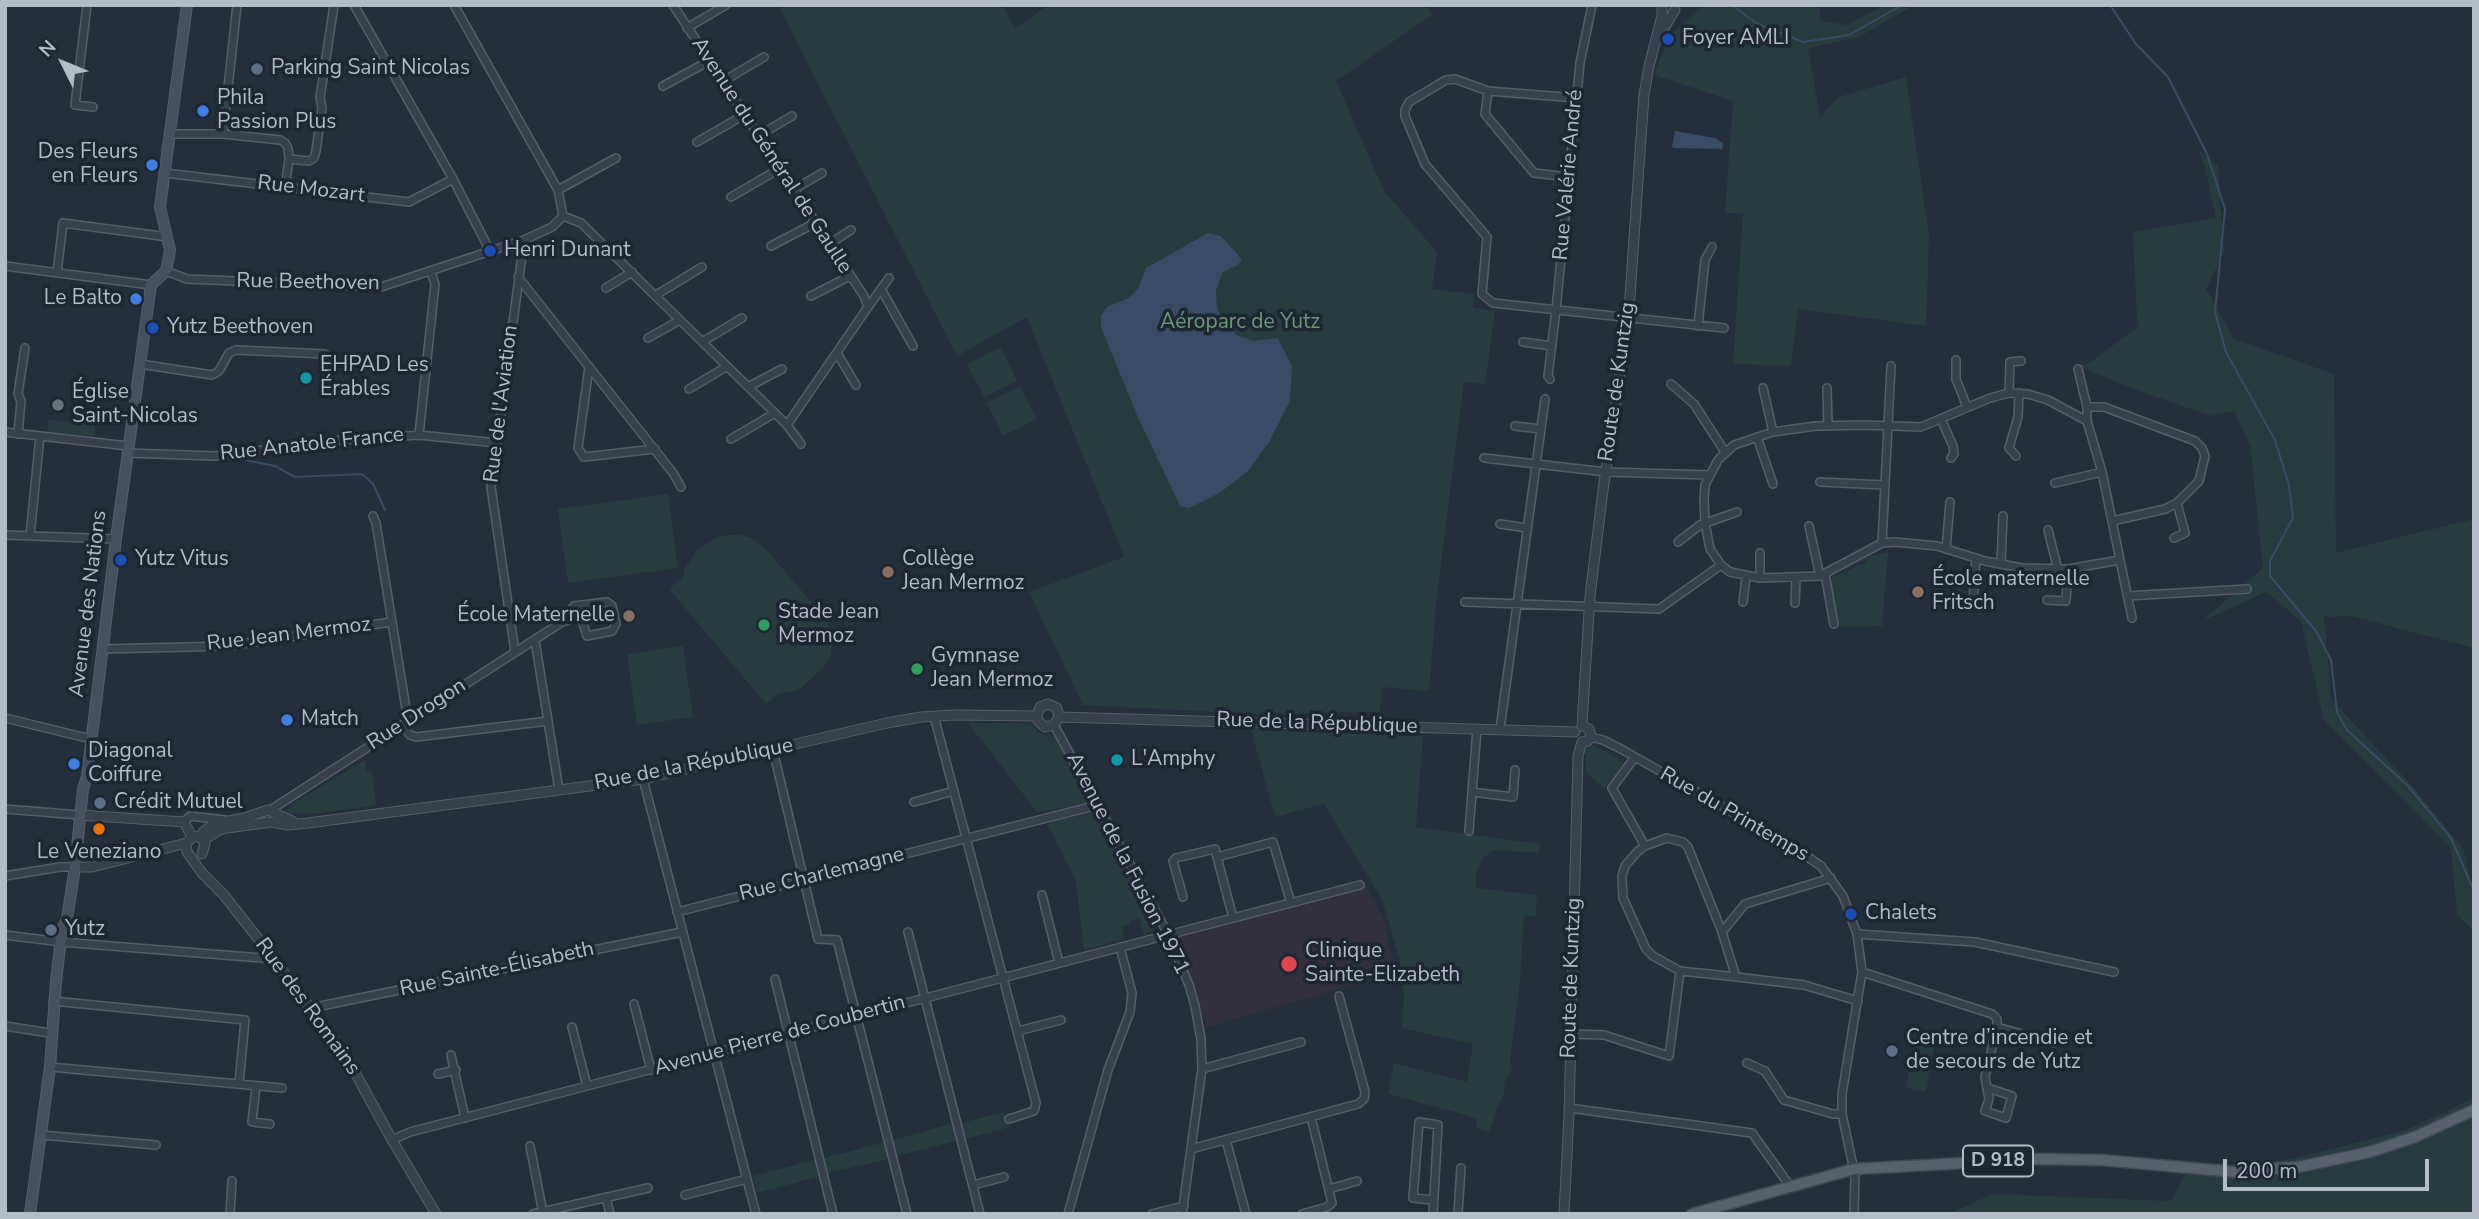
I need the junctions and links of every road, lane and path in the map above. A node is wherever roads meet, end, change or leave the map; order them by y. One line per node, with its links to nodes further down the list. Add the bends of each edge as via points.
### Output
1 (87, 5): 21 (street, via 75,105)
2 (187, 5): 24 (main road)
3 (237, 5): 25 (street)
4 (334, 5): 29 (street, via 314,159)
5 (354, 5): 34 (street)
6 (454, 5): 36 (street)
7 (673, 5): 13 (street, Avenue du Général de Gaulle)
8 (726, 5): 13 (street)
9 (1592, 5): 20 (street, Rue Valérie André)
10 (1662, 5): 12 (street); 14 (street, Route de Kuntzig)
11 (1686, 5): 12 (street)
12 (1675, 10): 14 (street, Route de Kuntzig)
13 (687, 28): 16 (street, Avenue du Général de Gaulle)
14 (1657, 38): 65 (street, Route de Kuntzig, via 1644,95)
15 (764, 57): 17 (street)
16 (709, 61): 17 (street, Avenue du Général de Gaulle); 18 (street)
17 (722, 82): 22 (street, Avenue du Général de Gaulle)
18 (663, 86)
19 (1488, 92): 20 (street); 33 (street, via 1485,114 1534,173); 63 (street, via 1446,80 1409,102 1405,116 1425,164 1487,237 1485,298 1493,303)
20 (1576, 98): 33 (street, Rue Valérie André)
21 (93, 107)
22 (744, 116): 26 (street, Avenue du Général de Gaulle); 27 (street)
23 (792, 116): 26 (street)
24 (170, 134): 25 (street); 31 (main road)
25 (223, 134): 29 (street, via 280,140 288,148)
26 (758, 136): 30 (street, Avenue du Général de Gaulle)
27 (697, 142)
28 (616, 158): 36 (street)
29 (289, 159): 35 (street)
30 (779, 169): 37 (street, Avenue du Général de Gaulle); 38 (street)
31 (165, 173): 35 (street, Rue Mozart); 42 (main road, via 160,207)
32 (822, 173): 37 (street)
33 (1569, 177): 63 (street, Rue Valérie André)
34 (453, 179): 35 (street, Rue Mozart, via 409,202); 47 (street)
35 (285, 187)
36 (558, 190): 39 (street)
37 (793, 190): 40 (street, Avenue du Général de Gaulle)
38 (732, 197)
39 (564, 216): 43 (street, Rue Beethoven); 52 (street, via 581,223)
40 (815, 223): 44 (street, Avenue du Général de Gaulle); 45 (street)
41 (851, 230): 44 (street)
42 (168, 237): 50 (main road); 53 (street, via 64,223)
43 (524, 240): 47 (street, Rue Beethoven); 55 (street, Rue de l'Aviation)
44 (829, 244): 54 (street, Avenue du Général de Gaulle)
45 (771, 246)
46 (1712, 247): 67 (street, via 1705,260)
47 (490, 251): 51 (street, Rue Beethoven)
48 (5, 266): 53 (street)
49 (702, 267): 60 (street)
50 (166, 271): 51 (street, Rue Beethoven, via 187,279 381,287); 57 (main road)
51 (431, 272): 108 (street, via 435,284)
52 (632, 272): 58 (street); 60 (street)
53 (57, 273): 57 (street)
54 (850, 276): 61 (street); 62 (street, Avenue du Général de Gaulle)
55 (518, 277): 81 (street); 112 (street, Rue de l'Aviation)
56 (889, 278): 59 (street)
57 (150, 285): 79 (main road, Avenue des Nations)
58 (606, 288)
59 (881, 289): 62 (street); 72 (street)
60 (656, 295): 66 (street)
61 (811, 296)
62 (868, 307): 75 (street)
63 (1556, 310): 65 (street); 73 (street, Rue Valérie André)
64 (741, 318): 70 (street)
65 (1628, 318): 67 (street); 121 (street, Route de Kuntzig)
66 (680, 320): 69 (street); 70 (street)
67 (1698, 326): 68 (street)
68 (1724, 328)
69 (648, 338)
70 (702, 342): 82 (street)
71 (1523, 342): 73 (street)
72 (913, 346)
73 (1552, 346): 85 (street, Rue Valérie André)
74 (24, 348): 107 (street)
75 (838, 353): 87 (street); 100 (street)
76 (325, 354): 79 (street, via 236,350 212,375)
77 (1956, 360): 95 (street, via 1956,379)
78 (2021, 361): 92 (street, via 2010,362)
79 (140, 365): 115 (main road, Avenue des Nations)
80 (1891, 366): 103 (street)
81 (589, 367): 114 (street); 114 (street, via 578,448 584,457)
82 (726, 367): 88 (street); 91 (street)
83 (782, 369): 88 (street)
84 (2078, 369): 96 (street)
85 (1550, 379)
86 (1671, 384): 116 (street, via 1694,404)
87 (856, 385)
88 (748, 387): 97 (street)
89 (1763, 388): 106 (street)
90 (1827, 388): 102 (street)
91 (689, 389)
92 (2009, 393): 93 (street); 95 (street)
93 (2019, 393): 99 (street, via 2048,400); 117 (street, via 2009,448)
94 (1545, 399): 104 (street)
95 (1967, 407): 98 (street)
96 (2087, 407): 99 (street); 130 (street, via 2104,407 2195,441 2202,448 2205,456 2200,479)
97 (775, 413): 100 (street); 111 (street)
98 (1941, 419): 103 (street, via 1921,427); 119 (street, via 1954,446)
99 (2087, 421): 122 (street)
100 (787, 425): 113 (street)
101 (1516, 426): 104 (street)
102 (1828, 426): 103 (street); 106 (street)
103 (1887, 426): 127 (street)
104 (1540, 429): 120 (street)
105 (5, 432): 107 (street, Rue Anatole France)
106 (1773, 432): 110 (street)
107 (18, 434): 109 (street, Rue Anatole France)
108 (419, 435): 112 (street, Rue Anatole France); 115 (street, Rue Anatole France, via 215,456)
109 (40, 436): 115 (street, Rue Anatole France); 141 (street)
110 (1757, 437): 116 (street); 126 (street)
111 (731, 439)
112 (496, 443): 173 (street, Rue de l'Aviation, via 491,487)
113 (801, 444)
114 (655, 449): 128 (street)
115 (128, 450): 143 (main road, Avenue des Nations)
116 (1725, 452): 123 (street)
117 (2016, 456)
118 (1484, 458): 120 (street)
119 (1951, 458)
120 (1536, 464): 121 (street); 138 (street)
121 (1606, 472): 123 (street); 166 (street, Route de Kuntzig)
122 (2102, 472): 125 (street); 134 (street)
123 (1709, 475): 135 (street, via 1704,492)
124 (1820, 482): 127 (street)
125 (2055, 483)
126 (1773, 484)
127 (1884, 485): 145 (street)
128 (681, 488)
129 (1950, 502): 146 (street)
130 (2177, 503): 134 (street); 142 (street, via 2185,533)
131 (1737, 512): 135 (street)
132 (373, 516): 168 (street)
133 (2003, 516): 150 (street)
134 (2112, 521): 149 (street)
135 (1705, 523): 144 (street); 151 (street, via 1710,549)
136 (1500, 524): 138 (street)
137 (1809, 526): 154 (street)
138 (1527, 528): 164 (street)
139 (2049, 530): 153 (street)
140 (5, 535): 141 (street)
141 (30, 536): 143 (street)
142 (2174, 538)
143 (116, 539): 172 (main road, Avenue des Nations)
144 (1678, 542)
145 (1882, 542): 146 (street, via 1907,541); 154 (street)
146 (1946, 549): 148 (street)
147 (1760, 554): 156 (street)
148 (1976, 558): 150 (street); 163 (street, via 1973,601)
149 (2120, 560): 152 (street); 159 (street)
150 (2001, 564): 153 (street)
151 (1721, 565): 155 (street); 166 (street, via 1659,609)
152 (2068, 569): 153 (street); 160 (street, via 2066,601)
153 (2058, 570)
154 (1822, 575): 157 (street); 170 (street)
155 (1746, 577): 156 (street); 162 (street)
156 (1760, 578): 157 (street)
157 (1796, 578): 165 (street)
158 (2246, 589): 159 (street)
159 (2127, 596): 167 (street)
160 (2047, 600)
161 (1465, 602): 164 (street)
162 (1743, 602)
163 (1990, 602)
164 (1518, 603): 166 (street); 181 (street)
165 (1795, 603)
166 (1589, 607): 182 (street, Route de Kuntzig)
167 (2132, 618)
168 (391, 622): 172 (street, Rue Jean Mermoz, via 228,646); 179 (street)
169 (562, 622): 169 (street, Rue Drogon, via 582,621 587,636 612,631 616,624 607,602 574,606); 171 (street, Rue Drogon)
170 (1834, 624)
171 (535, 640): 173 (street, Rue Drogon); 177 (street)
172 (103, 649): 183 (main road, Avenue des Nations)
173 (515, 652): 179 (street, Rue Drogon)
174 (934, 716): 175 (street, Rue de la République); 185 (street, Rue de la République); 190 (street)
175 (1037, 716): 178 (street, via 1045,727); 178 (street, via 1048,704 1057,708)
176 (5, 718): 183 (street)
177 (548, 721): 179 (street, via 416,737); 189 (street)
178 (1057, 721): 180 (street, Rue de la République); 193 (street, Avenue de la Fusion 1971)
179 (405, 723): 196 (street, Rue Drogon)
180 (1477, 729): 181 (street, Rue de la République); 191 (street)
181 (1500, 729): 182 (street, Rue de la République)
182 (1579, 729): 184 (street, via 1576,738); 184 (street, via 1589,729)
183 (91, 739): 195 (main road, Avenue des Nations)
184 (1586, 740): 186 (street, Rue du Printemps, via 1603,740); 247 (street, Route de Kuntzig, via 1578,756)
185 (773, 750): 188 (street, Rue de la République); 209 (street)
186 (1634, 757): 202 (street, via 1612,788); 208 (street, Rue du Printemps, via 1790,845)
187 (1515, 770): 191 (street, via 1513,797)
188 (643, 779): 189 (street, Rue de la République); 215 (street)
189 (559, 790): 196 (street, Rue de la République, via 288,825)
190 (954, 791): 192 (street); 200 (street)
191 (1472, 792): 199 (street)
192 (914, 802)
193 (1098, 805): 200 (street, Rue Charlemagne); 220 (street, Avenue de la Fusion 1971)
194 (5, 809): 195 (street)
195 (80, 815): 198 (street, Rue de la République); 206 (main road, Avenue des Nations)
196 (273, 815): 197 (street, Rue de la République); 201 (street, Rue de la République)
197 (226, 820): 198 (street, Rue de la République, via 190,816); 201 (street, Rue de la République)
198 (184, 822): 201 (street)
199 (1469, 831)
200 (966, 838): 209 (street, Rue Charlemagne); 231 (street)
201 (195, 839): 203 (street, via 206,848); 204 (street, Rue des Romains, via 186,849); 206 (street, via 92,867)
202 (1645, 846): 219 (street, via 1672,838 1688,847); 227 (street, via 1625,866 1623,898 1646,949)
203 (202, 854): 204 (street); 210 (street, Rue des Romains)
204 (191, 855): 210 (street, Rue des Romains)
205 (1217, 857): 213 (street, via 1214,849 1175,858); 214 (street, via 1273,842); 216 (street)
206 (75, 867): 207 (street); 223 (main road, Avenue des Nations)
207 (5, 876)
208 (1831, 878): 219 (street, via 1745,904); 221 (street, Rue du Printemps)
209 (803, 880): 215 (street, Rue Charlemagne); 239 (street, via 818,939 837,940)
210 (210, 881): 225 (street, Rue des Romains)
211 (1360, 885): 214 (street, Avenue Pierre de Coubertin)
212 (1042, 895): 226 (street)
213 (1182, 897)
214 (1291, 903): 216 (street, Avenue Pierre de Coubertin)
215 (677, 912): 217 (street)
216 (1233, 918): 220 (street, Avenue Pierre de Coubertin)
217 (682, 932): 238 (street, Rue Sainte-Élisabeth); 250 (street)
218 (908, 932): 234 (street)
219 (1722, 932): 230 (street)
220 (1168, 934): 224 (street, Avenue Pierre de Coubertin); 254 (street, Avenue de la Fusion 1971, via 1195,1006)
221 (1857, 934): 228 (street, Rue du Printemps); 229 (street, via 1975,942)
222 (5, 935): 223 (street)
223 (61, 942): 225 (street); 235 (main road, Avenue des Nations)
224 (1120, 947): 226 (street, Avenue Pierre de Coubertin); 300 (street, via 1132,993 1130,1012 1108,1070)
225 (274, 959): 238 (street, Rue des Romains)
226 (1059, 963): 231 (street, Avenue Pierre de Coubertin)
227 (1680, 971): 230 (street); 247 (street, via 1669,1056 1604,1035)
228 (1862, 972): 236 (street, Rue du Printemps); 243 (street, via 1992,1014)
229 (2114, 972)
230 (1736, 977): 236 (street, via 1804,985)
231 (1003, 978): 234 (street, Avenue Pierre de Coubertin); 244 (street)
232 (775, 979): 246 (street)
233 (1339, 996): 266 (street, via 1365,1092 1358,1104)
234 (926, 998): 239 (street, Avenue Pierre de Coubertin); 282 (street)
235 (53, 1001): 245 (main road, Avenue des Nations); 258 (street, via 245,1020)
236 (1858, 1002): 265 (street, Rue du Printemps)
237 (634, 1004): 256 (street)
238 (312, 1008): 271 (street, Rue des Romains, via 346,1056)
239 (856, 1016): 246 (street, Avenue Pierre de Coubertin); 298 (street)
240 (1061, 1020): 244 (street)
241 (5, 1026): 245 (street)
242 (572, 1027): 260 (street)
243 (1997, 1027): 249 (street); 262 (street, via 1985,1077)
244 (1017, 1031): 268 (street, via 1036,1108)
245 (50, 1033): 253 (main road, Avenue des Nations)
246 (789, 1034): 250 (street, Avenue Pierre de Coubertin); 297 (street)
247 (1571, 1034): 263 (street, Route de Kuntzig)
248 (1301, 1042): 254 (street)
249 (2054, 1043)
250 (715, 1053): 256 (street, Avenue Pierre de Coubertin); 279 (street)
251 (451, 1055): 255 (street)
252 (1747, 1063): 265 (street, via 1765,1071 1784,1100)
253 (50, 1067): 258 (street); 270 (main road, Avenue des Nations)
254 (1202, 1069): 275 (street, Avenue de la Fusion 1971)
255 (456, 1070): 257 (street); 267 (street)
256 (651, 1070): 260 (street, Avenue Pierre de Coubertin)
257 (438, 1074)
258 (239, 1084): 259 (street)
259 (256, 1086): 261 (street); 269 (street, via 252,1122)
260 (587, 1086): 267 (street, Avenue Pierre de Coubertin)
261 (282, 1088)
262 (1988, 1088): 262 (street, via 1985,1111 2006,1118 2012,1096)
263 (1569, 1108): 283 (street, via 1752,1133); 306 (street, Route de Kuntzig)
264 (2474, 1110): 277 (main road, D 918, via 2370,1152 2299,1167 2235,1171 2039,1159)
265 (1842, 1114): 277 (street, Rue du Printemps)
266 (1311, 1117): 272 (street); 285 (street)
267 (465, 1118): 271 (street, Avenue Pierre de Coubertin)
268 (1009, 1119)
269 (270, 1124)
270 (41, 1135): 273 (street); 291 (main road, Avenue des Nations)
271 (392, 1140): 293 (street, Rue des Romains)
272 (1226, 1140): 275 (street); 302 (street)
273 (156, 1145)
274 (530, 1146): 290 (street)
275 (1191, 1149): 289 (street, Avenue de la Fusion 1971)
276 (1461, 1168): 305 (street)
277 (1854, 1169): 283 (main road, D 918); 308 (street, Rue du Printemps)
278 (1004, 1177): 282 (street)
279 (747, 1179): 286 (street); 296 (street)
280 (232, 1181): 292 (street)
281 (1357, 1181): 285 (street)
282 (973, 1185): 299 (street)
283 (1790, 1186): 307 (main road, D 918)
284 (648, 1188): 287 (street)
285 (1329, 1189): 303 (street, via 1332,1203)
286 (685, 1195)
287 (606, 1197): 290 (street); 295 (street)
288 (1433, 1200): 288 (street, via 1438,1125 1419,1122 1413,1198); 304 (street)
289 (1183, 1210): 301 (street)
290 (543, 1213): 294 (street)
291 (30, 1214)
292 (230, 1214)
293 (436, 1214)
294 (533, 1214)
295 (610, 1214)
296 (757, 1214)
297 (833, 1214)
298 (907, 1214)
299 (980, 1214)
300 (1068, 1214)
301 (1152, 1214)
302 (1246, 1214)
303 (1302, 1214)
304 (1433, 1214)
305 (1458, 1214)
306 (1564, 1214)
307 (1692, 1214)
308 (1854, 1214)

